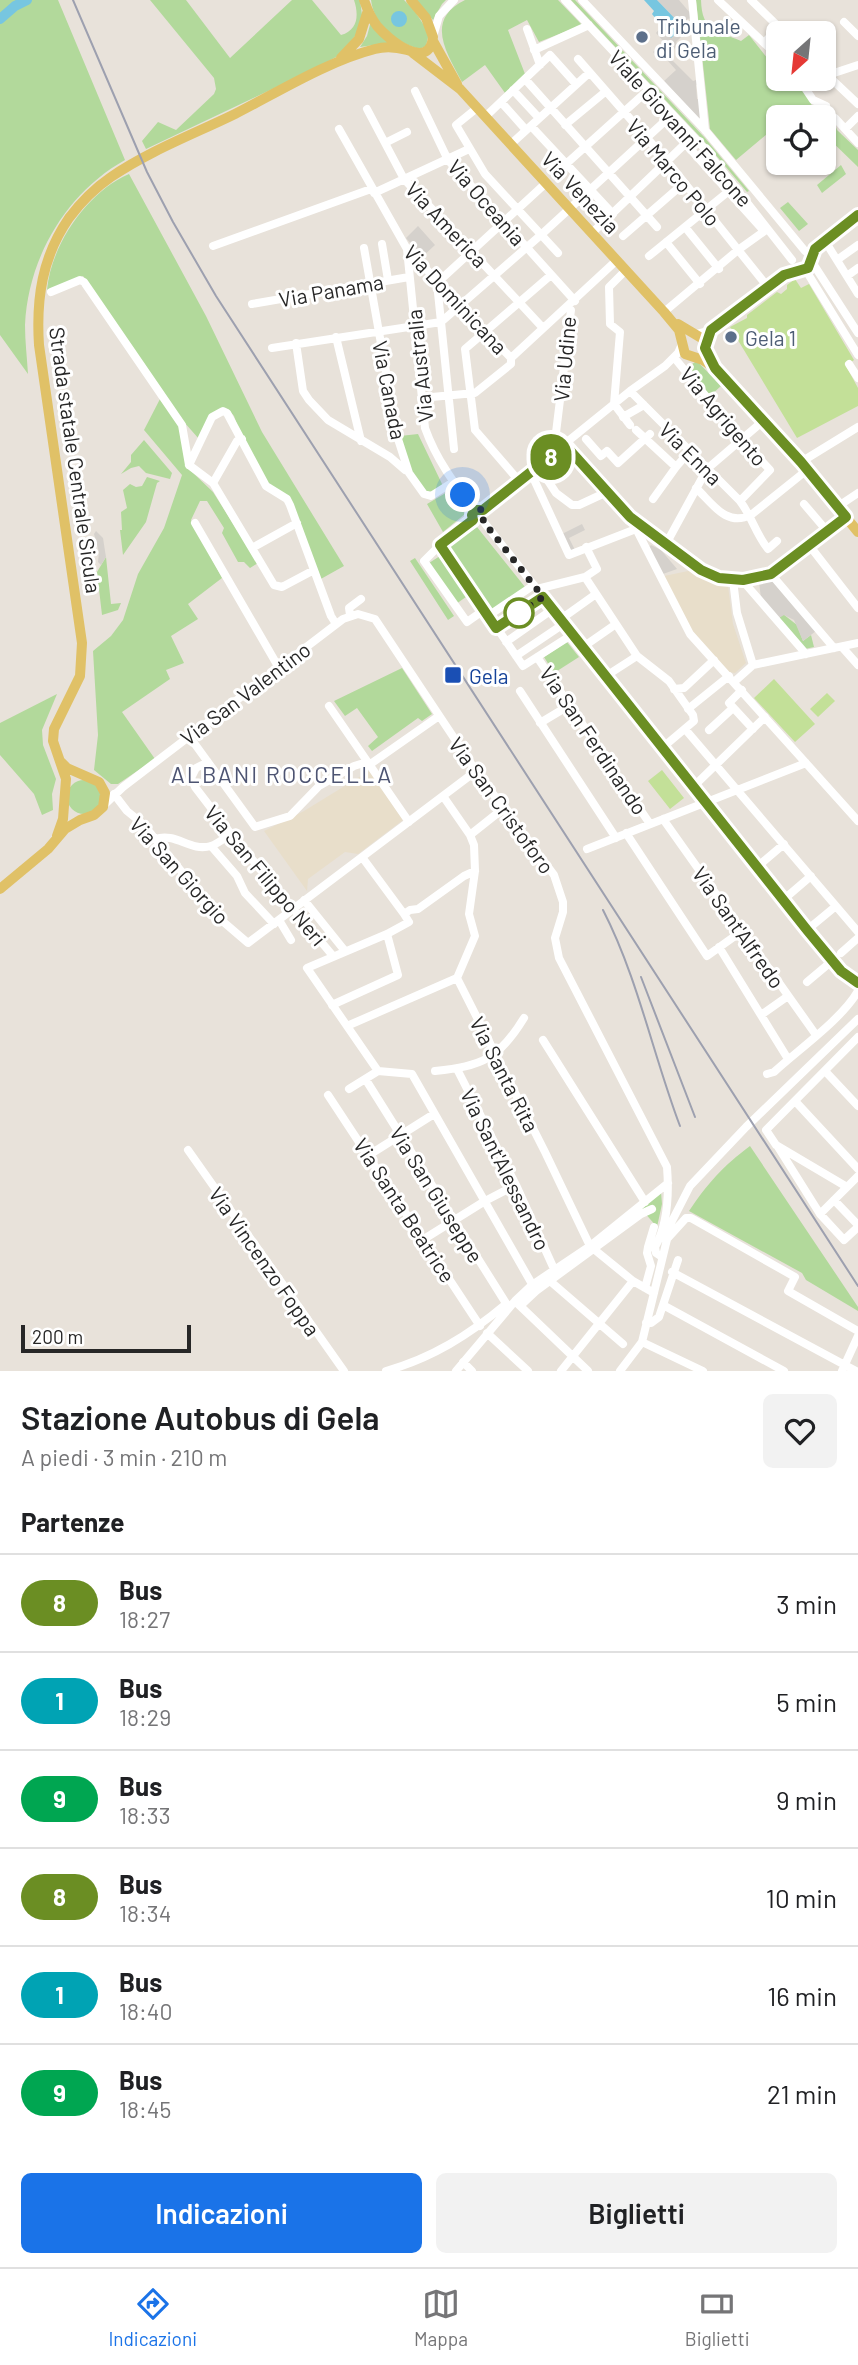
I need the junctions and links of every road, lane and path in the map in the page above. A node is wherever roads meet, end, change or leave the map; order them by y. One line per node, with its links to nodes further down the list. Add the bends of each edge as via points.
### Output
1 (411, 0): 14 (main road, Via Venezia, via 426,18)
2 (454, 0): 14 (street, via 439,16)
3 (565, 0): 11 (street, Viale Giovanni Falcone)
4 (582, 0): 49 (street, Viale Giovanni Falcone)
5 (692, 0): 49 (street)
6 (718, 0): 15 (street)
7 (751, 0): 9 (street)
8 (366, 4): 17 (main road, Via Venezia, via 390,39); 19 (main road, Strada statale Centrale Sicula, via 359,39)
9 (773, 21)
10 (844, 22): 13 (street)
11 (587, 27): 16 (street); 32 (street); 51 (street, Viale Giovanni Falcone)
12 (527, 29): 16 (street)
13 (858, 36)
14 (433, 39): 17 (main road, via 428,50); 27 (main road, Via Venezia)
15 (764, 43)
16 (534, 50): 20 (street)
17 (410, 51): 19 (main road, Strada statale Centrale Sicula, via 378,48); 27 (main road, Via Venezia)
18 (578, 60): 23 (street, Via Marco Polo)
19 (333, 64): 241 (main road, Strada statale Centrale Sicula, via 129,166 97,188 69,218 47,260 40,285 38,345 82,643 80,676 54,729 53,741)
20 (540, 65): 24 (street); 26 (street, via 550,55)
21 (858, 65): 22 (street)
22 (836, 70)
23 (589, 73): 26 (street); 31 (street, Via Marco Polo)
24 (525, 79): 28 (street); 37 (street)
25 (836, 83): 34 (street)
26 (576, 85): 37 (street)
27 (460, 89): 36 (main road, Via Venezia)
28 (513, 90): 33 (street); 42 (street)
29 (415, 91): 59 (street, Via Oceania)
30 (807, 91): 35 (street)
31 (605, 92): 39 (street, Via Marco Polo); 45 (street)
32 (646, 92): 39 (street); 44 (street, via 670,116)
33 (501, 102): 41 (street); 46 (street)
34 (858, 104)
35 (824, 105)
36 (477, 108): 41 (main road, Via Venezia); 58 (street, via 456,125)
37 (550, 108): 42 (street); 45 (street)
38 (367, 109): 53 (street, Via America)
39 (623, 112): 52 (street, Via Marco Polo); 57 (street)
40 (858, 116): 47 (street)
41 (485, 117): 55 (main road, Via Venezia)
42 (539, 118): 46 (street)
43 (836, 119): 47 (street)
44 (665, 121): 52 (street); 56 (street)
45 (565, 125): 57 (street)
46 (529, 128): 55 (street); 61 (street)
47 (845, 129): 54 (street)
48 (339, 130): 67 (street, Via Dominicana)
49 (705, 130): 94 (street, Viale Giovanni Falcone)
50 (407, 132): 53 (street)
51 (693, 136): 56 (street); 79 (street, Viale Giovanni Falcone)
52 (646, 138): 60 (street, Via Marco Polo); 62 (street)
53 (385, 143): 63 (street, Via America)
54 (858, 143)
55 (511, 144): 64 (main road, Via Venezia)
56 (685, 144): 60 (street); 68 (street)
57 (585, 147): 61 (street); 62 (street)
58 (469, 149): 59 (street); 71 (street)
59 (448, 160): 63 (street); 76 (street, Via Oceania)
60 (667, 161): 65 (street, Via Marco Polo); 69 (street)
61 (566, 164): 66 (street)
62 (608, 173): 66 (street); 69 (street)
63 (404, 179): 67 (street); 92 (street, Via America)
64 (546, 183): 70 (main road, Via Venezia); 71 (street)
65 (684, 183): 72 (street, Via Marco Polo); 75 (street)
66 (590, 189): 70 (street); 73 (street)
67 (373, 191): 87 (street); 90 (street, Via Dominicana)
68 (729, 191): 72 (street); 79 (street)
69 (630, 197): 73 (street); 75 (street)
70 (569, 208): 80 (main road, Via Venezia); 81 (street)
71 (517, 209): 76 (street); 81 (street)
72 (706, 209): 77 (street); 91 (street, Via Marco Polo)
73 (613, 214): 80 (street)
74 (858, 215): 83 (street)
75 (646, 216): 78 (street); 82 (street)
76 (503, 221): 89 (street, Via Oceania); 92 (street)
77 (685, 227): 84 (street); 100 (street)
78 (657, 228)
79 (766, 230): 91 (street); 97 (street, Viale Giovanni Falcone)
80 (592, 233): 96 (main road, Via Venezia)
81 (542, 234): 89 (street); 93 (street)
82 (623, 236)
83 (825, 241): 94 (street); 98 (street)
84 (666, 242): 95 (street); 111 (street)
85 (382, 244): 108 (street)
86 (858, 244): 98 (street)
87 (213, 246)
88 (364, 248): 110 (street, Via Canada)
89 (527, 248): 103 (street, Via Oceania); 105 (street)
90 (407, 249): 107 (street, Via Australia); 109 (street, Via Dominicana)
91 (738, 250): 100 (street); 112 (street, Via Marco Polo)
92 (472, 251): 105 (street, Via America); 109 (street)
93 (558, 253)
94 (810, 254): 97 (street, via 796,252); 102 (street); 127 (street, Viale Giovanni Falcone)
95 (649, 256)
96 (617, 260): 101 (main road, Via Venezia); 117 (street)
97 (792, 260): 102 (street, Viale Giovanni Falcone); 104 (street)
98 (837, 260): 106 (street)
99 (858, 268): 106 (street)
100 (719, 269): 111 (street)
101 (626, 270): 119 (main road, Via Venezia); 146 (street, via 609,287 610,324 620,332)
102 (802, 270): 104 (street); 134 (street)
103 (551, 275): 115 (street); 117 (street, Via Oceania)
104 (784, 275): 112 (street)
105 (495, 276): 115 (street, Via America); 118 (street)
106 (847, 276): 114 (street)
107 (409, 277): 108 (street, Via Panama); 122 (street, Via Australia)
108 (388, 280): 110 (street, Via Panama)
109 (438, 282): 118 (street, Via Dominicana); 121 (street)
110 (370, 283): 116 (street, Via Panama); 124 (street, Via Canada)
111 (700, 284): 119 (street)
112 (767, 286): 125 (street)
113 (51, 292): 161 (street, via 84,282 182,425)
114 (858, 294)
115 (519, 302): 123 (street, Via America); 126 (street)
116 (252, 304)
117 (572, 304): 123 (street); 160 (street, Via Udine)
118 (461, 306): 121 (street); 126 (street, Via Dominicana)
119 (664, 312): 120 (main road, Via Venezia)
120 (673, 321): 128 (main road); 131 (main road)
121 (441, 322): 122 (street); 144 (street)
122 (414, 325): 124 (street); 145 (street, Via Australia)
123 (543, 328): 135 (street)
124 (379, 330): 129 (street); 166 (street, Via Canada, via 398,439)
125 (711, 330): 128 (street); 132 (street)
126 (485, 331): 135 (street, Via Dominicana); 143 (street, via 465,349)
127 (858, 333)
128 (695, 334): 131 (main road); 132 (main road)
129 (336, 337): 130 (street); 156 (street)
130 (296, 343): 133 (street); 156 (street, via 303,391 328,420)
131 (682, 343): 136 (main road, via 683,351); 139 (street)
132 (705, 346): 136 (main road, via 700,356); 140 (main road)
133 (272, 348)
134 (858, 355)
135 (511, 358): 143 (street, via 511,364)
136 (693, 358): 137 (street); 140 (main road)
137 (677, 360): 139 (street); 155 (street, Via Agrigento)
138 (849, 364): 141 (street)
139 (665, 366): 142 (street)
140 (715, 368): 149 (main road)
141 (858, 378)
142 (630, 391): 146 (street); 147 (street, Via Enna)
143 (471, 394): 144 (street); 169 (street, via 475,430)
144 (449, 396): 145 (street); 158 (street)
145 (421, 398): 168 (street, Via Australia, via 431,444)
146 (614, 404): 148 (street); 157 (street)
147 (644, 405): 148 (street); 150 (street, Via Enna)
148 (623, 417): 152 (street)
149 (763, 421): 155 (street); 162 (main road)
150 (662, 423): 152 (street); 159 (street, Via Enna)
151 (858, 427): 162 (street)
152 (649, 435): 154 (street, via 618,463 607,451 601,456); 164 (street)
153 (242, 439): 161 (street, via 228,413 218,412); 170 (street, via 237,440); 185 (street, via 266,486 287,499)
154 (586, 439)
155 (741, 439): 165 (street); 175 (street, Via Agrigento, via 770,470)
156 (361, 441): 166 (street)
157 (565, 445): 160 (street); 172 (street)
158 (454, 449)
159 (689, 452): 164 (street); 165 (street, Via Enna)
160 (556, 453): 163 (street)
161 (189, 465): 170 (street)
162 (804, 466): 177 (main road); 179 (street)
163 (539, 467): 167 (street); 172 (street, via 556,493 572,505)
164 (676, 467): 174 (street)
165 (707, 470): 171 (street); 175 (street, Via Enna)
166 (409, 473): 168 (street, Via Canada, via 431,496)
167 (531, 473): 169 (street); 193 (street, via 569,555)
168 (453, 482): 178 (street, Via Australia)
169 (520, 482): 178 (street)
170 (213, 483): 194 (street)
171 (696, 488): 179 (street, via 731,519); 190 (street)
172 (607, 492): 180 (street)
173 (858, 494): 177 (street)
174 (653, 499)
175 (740, 501): 179 (street, Via Enna)
176 (804, 504): 187 (street)
177 (837, 506): 181 (main road)
178 (479, 510): 182 (street); 183 (street, via 485,515)
179 (751, 515): 189 (street, Via Enna, via 757,535 768,549)
180 (630, 517): 186 (street); 190 (street)
181 (846, 517): 187 (street); 188 (main road)
182 (473, 520): 183 (street); 191 (street)
183 (483, 521): 199 (street)
184 (195, 523): 223 (street)
185 (297, 523): 194 (street); 195 (street)
186 (636, 529): 193 (street); 220 (street, via 690,634)
187 (827, 531): 192 (street)
188 (858, 532)
189 (777, 541)
190 (666, 544): 198 (street, via 701,570)
191 (440, 545): 205 (street); 205 (street, via 424,561 467,622)
192 (809, 545): 196 (street); 203 (street)
193 (586, 547): 197 (street, via 597,569)
194 (252, 548): 195 (street, via 274,585 282,587)
195 (314, 570): 208 (street)
196 (771, 574): 198 (street); 215 (street)
197 (585, 577): 199 (street); 200 (street)
198 (738, 580): 216 (street); 221 (street, via 737,613)
199 (536, 587): 201 (street); 205 (street)
200 (596, 594): 207 (street); 209 (street)
201 (543, 597): 204 (street); 210 (street)
202 (361, 599): 206 (street, Via San Valentino, via 349,608)
203 (858, 608)
204 (553, 609): 207 (street); 212 (street)
205 (486, 613): 210 (street)
206 (350, 615): 208 (street, Via San Valentino); 233 (street, Via San Cristoforo, via 363,614 379,623)
207 (563, 621): 211 (street); 217 (street)
208 (336, 624): 223 (street, Via San Valentino)
209 (616, 624): 214 (street); 218 (street)
210 (496, 628): 212 (street)
211 (573, 634): 214 (street); 219 (street)
212 (506, 642): 217 (street)
213 (858, 643): 215 (street)
214 (583, 647): 224 (street)
215 (838, 648): 216 (street); 222 (street)
216 (806, 654): 221 (street)
217 (516, 656): 219 (street, via 523,666)
218 (637, 656): 224 (street); 226 (street)
219 (537, 657): 229 (street, Via San Ferdinando)
220 (714, 660): 225 (street); 226 (street, via 684,688)
221 (753, 665): 225 (street)
222 (858, 665)
223 (279, 668): 239 (street, Via San Valentino)
224 (606, 676): 240 (street)
225 (732, 679): 228 (street); 232 (street)
226 (674, 690): 232 (street)
227 (520, 691): 235 (street)
228 (742, 691): 231 (street, via 729,703); 234 (street)
229 (570, 705): 235 (street); 263 (street, Via San Ferdinando)
230 (329, 706): 243 (street)
231 (733, 708): 237 (street); 238 (street)
232 (688, 709): 236 (street, via 694,721)
233 (439, 716): 243 (street); 246 (street, Via San Cristoforo)
234 (765, 717): 237 (street); 244 (street)
235 (540, 723): 268 (street)
236 (685, 729): 240 (street); 245 (street)
237 (753, 729): 245 (street)
238 (709, 730)
239 (189, 736): 242 (street); 249 (street, Via San Valentino)
240 (662, 748): 250 (street)
241 (61, 761): 247 (main road); 251 (main road, Strada statale Centrale Sicula)
242 (208, 762): 243 (street, via 255,827 289,816 319,786); 265 (street, Via San Filippo Neri, via 196,768 191,778)
243 (368, 763): 262 (street)
244 (806, 763): 252 (street); 261 (street)
245 (715, 764): 250 (street); 252 (street)
246 (476, 771): 254 (street); 258 (street, Via San Cristoforo)
247 (85, 775): 248 (main road); 251 (main road, via 72,779)
248 (99, 782): 249 (street); 257 (main road, via 105,793)
249 (123, 787): 253 (street, Via San Valentino)
250 (692, 787): 255 (street)
251 (64, 790): 256 (main road)
252 (738, 790): 255 (street); 270 (street)
253 (114, 794): 257 (street, Via San Valentino); 269 (street, Via San Giorgio)
254 (443, 796): 262 (street); 266 (street)
255 (705, 802): 260 (street); 274 (street)
256 (64, 803): 259 (main road, via 76,816); 267 (main road)
257 (103, 807): 259 (main road)
258 (504, 808): 266 (street); 327 (street, Via San Cristoforo, via 558,883 563,907 555,938 559,958 660,1151)
259 (88, 818): 267 (main road)
260 (663, 819): 263 (street); 285 (street, Via Sant'Alfredo)
261 (858, 821)
262 (409, 822): 273 (street)
263 (650, 824): 264 (street)
264 (626, 833): 268 (street); 290 (street, via 707,956)
265 (231, 834): 271 (street); 281 (street, Via San Filippo Neri)
266 (470, 835): 275 (street)
267 (57, 836): 277 (main road)
268 (616, 838): 272 (street)
269 (155, 839): 271 (street, via 173,837 187,845); 283 (street, Via San Giorgio, via 220,919 248,943)
270 (784, 844): 274 (street); 276 (street)
271 (211, 846): 283 (street, via 246,893)
272 (587, 849)
273 (362, 857): 278 (street); 282 (street)
274 (757, 867): 279 (street)
275 (475, 871): 282 (street); 295 (street, via 469,914 475,936)
276 (811, 876): 279 (street); 280 (street)
277 (0, 889)
278 (304, 900): 281 (street); 291 (street)
279 (783, 900): 284 (street)
280 (836, 906): 284 (street); 286 (street)
281 (294, 908): 283 (street); 293 (street, Via San Filippo Neri)
282 (404, 914): 287 (street, via 409,922)
283 (276, 922): 289 (street)
284 (807, 930): 294 (street)
285 (742, 931): 290 (street); 299 (street, Via Sant'Alfredo)
286 (858, 932)
287 (387, 934): 291 (street); 300 (street, via 398,975)
288 (858, 938): 292 (street)
289 (291, 940)
290 (719, 947): 301 (street)
291 (345, 951): 293 (street)
292 (841, 953)
293 (333, 956): 300 (street, via 307,968)
294 (832, 961): 296 (street); 297 (street)
295 (457, 978): 304 (street); 308 (street, Via Santa Rita)
296 (855, 980)
297 (807, 982)
298 (858, 991): 305 (street)
299 (788, 996): 301 (street); 305 (street, Via Sant'Alfredo)
300 (332, 1005): 304 (street)
301 (761, 1015): 309 (street)
302 (524, 1018): 308 (street, via 511,1040)
303 (858, 1019): 339 (street, via 690,1185)
304 (346, 1026): 311 (street)
305 (816, 1035): 309 (street)
306 (543, 1040): 332 (street)
307 (857, 1040): 313 (street)
308 (496, 1053): 310 (street, via 480,1064); 340 (street, Via Santa Rita)
309 (788, 1059): 314 (street)
310 (457, 1069): 312 (street); 328 (street, Via Sant'Alessandro)
311 (378, 1071): 315 (street); 320 (street, via 412,1074)
312 (435, 1071)
313 (825, 1071): 318 (street); 319 (street)
314 (767, 1074)
315 (366, 1080): 316 (street); 321 (street, Via San Giuseppe)
316 (349, 1089)
317 (328, 1095): 324 (street, Via Santa Beatrice)
318 (795, 1101): 322 (street, via 766,1130); 325 (street)
319 (858, 1106)
320 (434, 1114): 321 (street); 331 (street)
321 (400, 1135): 324 (street); 335 (street, Via San Giuseppe)
322 (776, 1145): 329 (street); 334 (street)
323 (188, 1150): 363 (street, Via Vincenzo Foppa)
324 (369, 1155): 338 (street, Via Santa Beatrice)
325 (858, 1168)
326 (858, 1175): 329 (street)
327 (668, 1183): 332 (street); 341 (street, Via San Cristoforo, via 667,1206 655,1247)
328 (516, 1185): 331 (street); 343 (street, Via Sant'Alessandro)
329 (847, 1187): 330 (street)
330 (834, 1200): 334 (street); 336 (street)
331 (485, 1201): 335 (street); 347 (street)
332 (645, 1202): 340 (street)
333 (652, 1209): 340 (street)
334 (820, 1214): 336 (street, via 844,1240)
335 (454, 1220): 338 (street); 352 (street, Via San Giuseppe)
336 (858, 1226)
337 (654, 1227): 348 (street, via 648,1247 652,1266)
338 (424, 1239): 355 (street, Via Santa Beatrice)
339 (666, 1240): 341 (street); 357 (street, via 691,1218 795,1277 788,1292)
340 (592, 1248): 343 (street); 345 (street); 346 (street)
341 (662, 1257): 349 (street)
342 (678, 1260): 344 (street)
343 (554, 1269): 347 (street)
344 (672, 1272): 351 (street); 362 (street)
345 (550, 1281): 347 (street); 353 (street)
346 (633, 1281): 348 (street); 353 (street)
347 (534, 1288): 350 (street)
348 (645, 1288): 349 (street)
349 (654, 1293): 354 (street)
350 (517, 1303): 352 (street); 360 (street)
351 (663, 1305): 354 (street, via 656,1320); 372 (street)
352 (507, 1306): 355 (street); 356 (street)
353 (599, 1323): 359 (street); 360 (street)
354 (646, 1323): 358 (street)
355 (480, 1326): 364 (street, via 424,1359)
356 (487, 1333): 361 (street); 367 (street)
357 (858, 1333): 362 (street)
358 (642, 1342): 370 (street); 371 (street)
359 (623, 1344)
360 (573, 1356): 368 (street); 369 (street)
361 (463, 1362): 365 (street); 366 (street)
362 (843, 1368): 373 (street)
363 (344, 1371)
364 (386, 1371)
365 (456, 1371)
366 (472, 1371)
367 (528, 1371)
368 (561, 1371)
369 (588, 1371)
370 (620, 1371)
371 (703, 1371)
372 (785, 1371)
373 (856, 1371)

